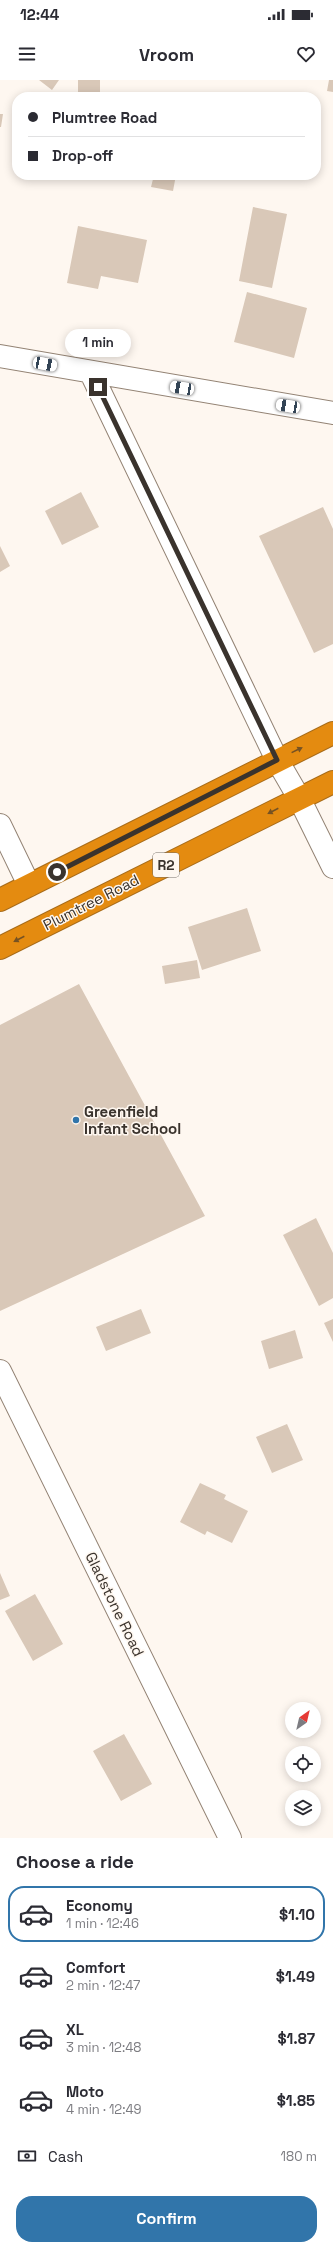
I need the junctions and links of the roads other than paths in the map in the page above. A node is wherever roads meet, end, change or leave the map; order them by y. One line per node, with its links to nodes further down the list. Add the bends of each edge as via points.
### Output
1 (0, 356): 2 (street)
2 (91, 373): 3 (street); 5 (street)
3 (333, 413)
4 (333, 732): 5 (highway, one-way to 4)
5 (277, 760): 7 (street); 10 (highway)
6 (333, 782): 7 (highway, Plumtree Road / R2)
7 (300, 798): 9 (street); 12 (highway, Plumtree Road / R2, one-way to 12)
8 (0, 825): 10 (street)
9 (333, 867)
10 (29, 886): 11 (highway)
11 (0, 900)
12 (0, 948)
13 (0, 1371): 14 (street, Gladstone Road)
14 (230, 1838)

